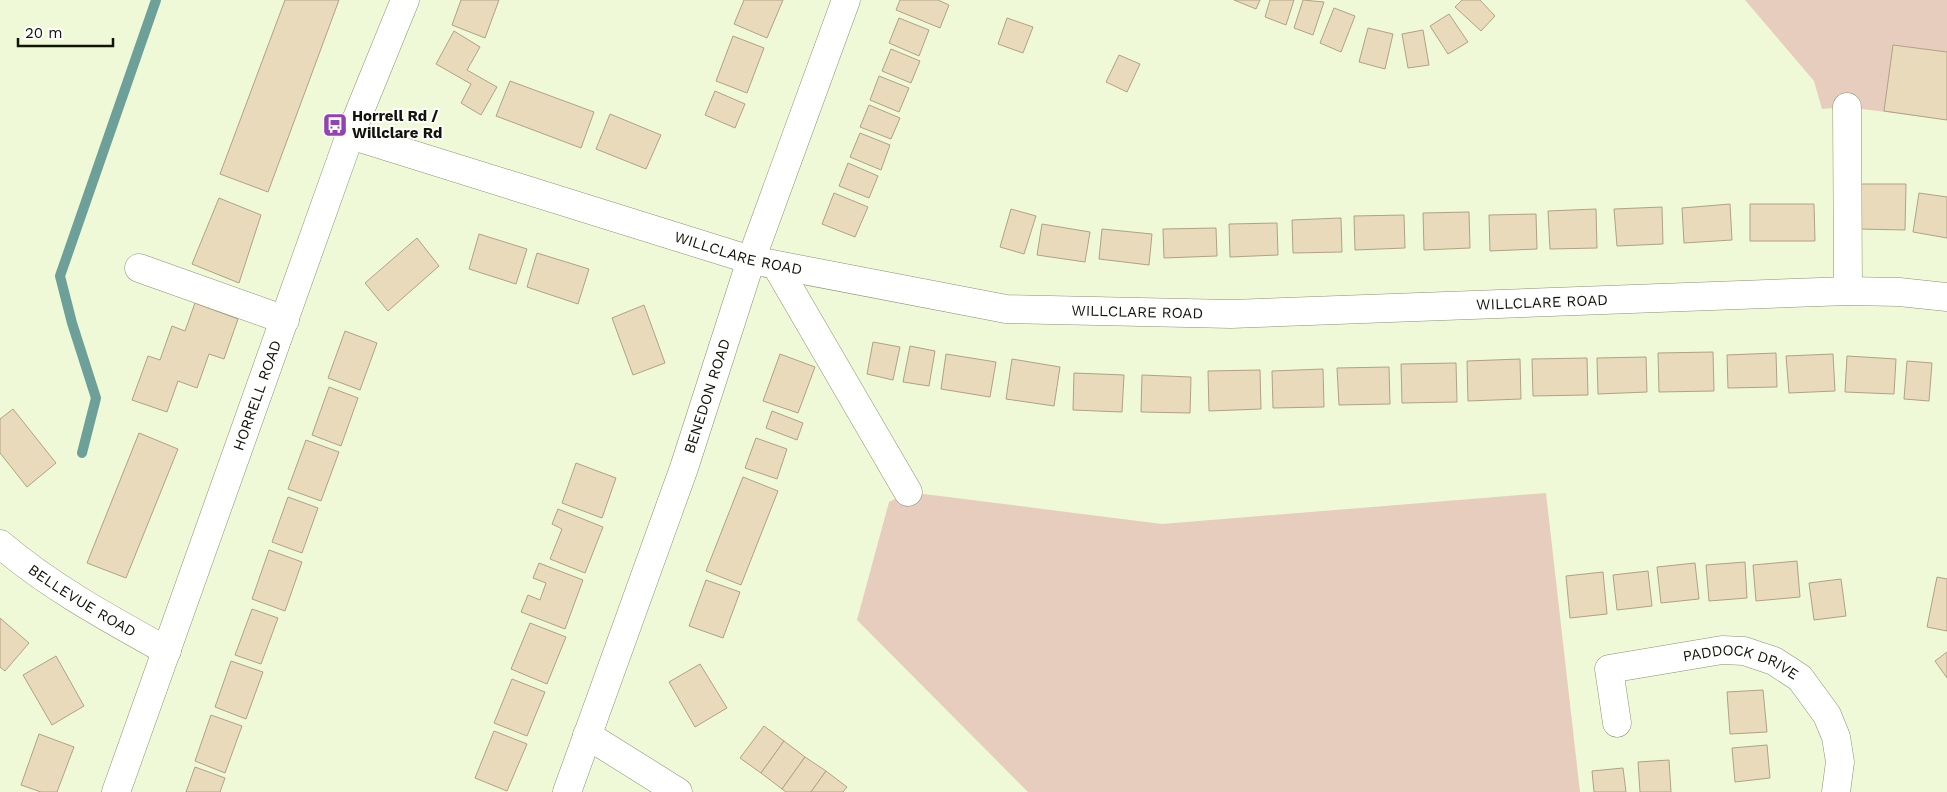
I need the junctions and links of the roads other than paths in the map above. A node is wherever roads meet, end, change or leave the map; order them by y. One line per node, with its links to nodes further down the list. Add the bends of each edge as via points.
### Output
1 (405, 0): 4 (street, HORRELL ROAD)
2 (846, 0): 5 (street, BENEDON ROAD)
3 (1848, 107): 8 (street)
4 (350, 135): 5 (street, WILLCLARE ROAD); 10 (street, HORRELL ROAD)
5 (751, 260): 6 (street, WILLCLARE ROAD); 15 (street, BENEDON ROAD, via 684,468)
6 (777, 267): 8 (street, WILLCLARE ROAD, via 1006,309 1231,314); 11 (street)
7 (139, 268): 10 (street)
8 (1848, 291): 9 (street, WILLCLARE ROAD)
9 (1947, 297)
10 (284, 320): 13 (street, HORRELL ROAD)
11 (908, 492)
12 (0, 544): 13 (street, BELLEVUE ROAD, via 70,596)
13 (168, 651): 16 (street, HORRELL ROAD)
14 (1617, 723): 19 (street, PADDOCK DRIVE, via 1610,669 1722,650 1761,656 1800,678 1826,715 1836,737 1840,762)
15 (587, 735): 17 (street, BENEDON ROAD); 18 (street)
16 (116, 792)
17 (567, 792)
18 (678, 792)
19 (1836, 792)

